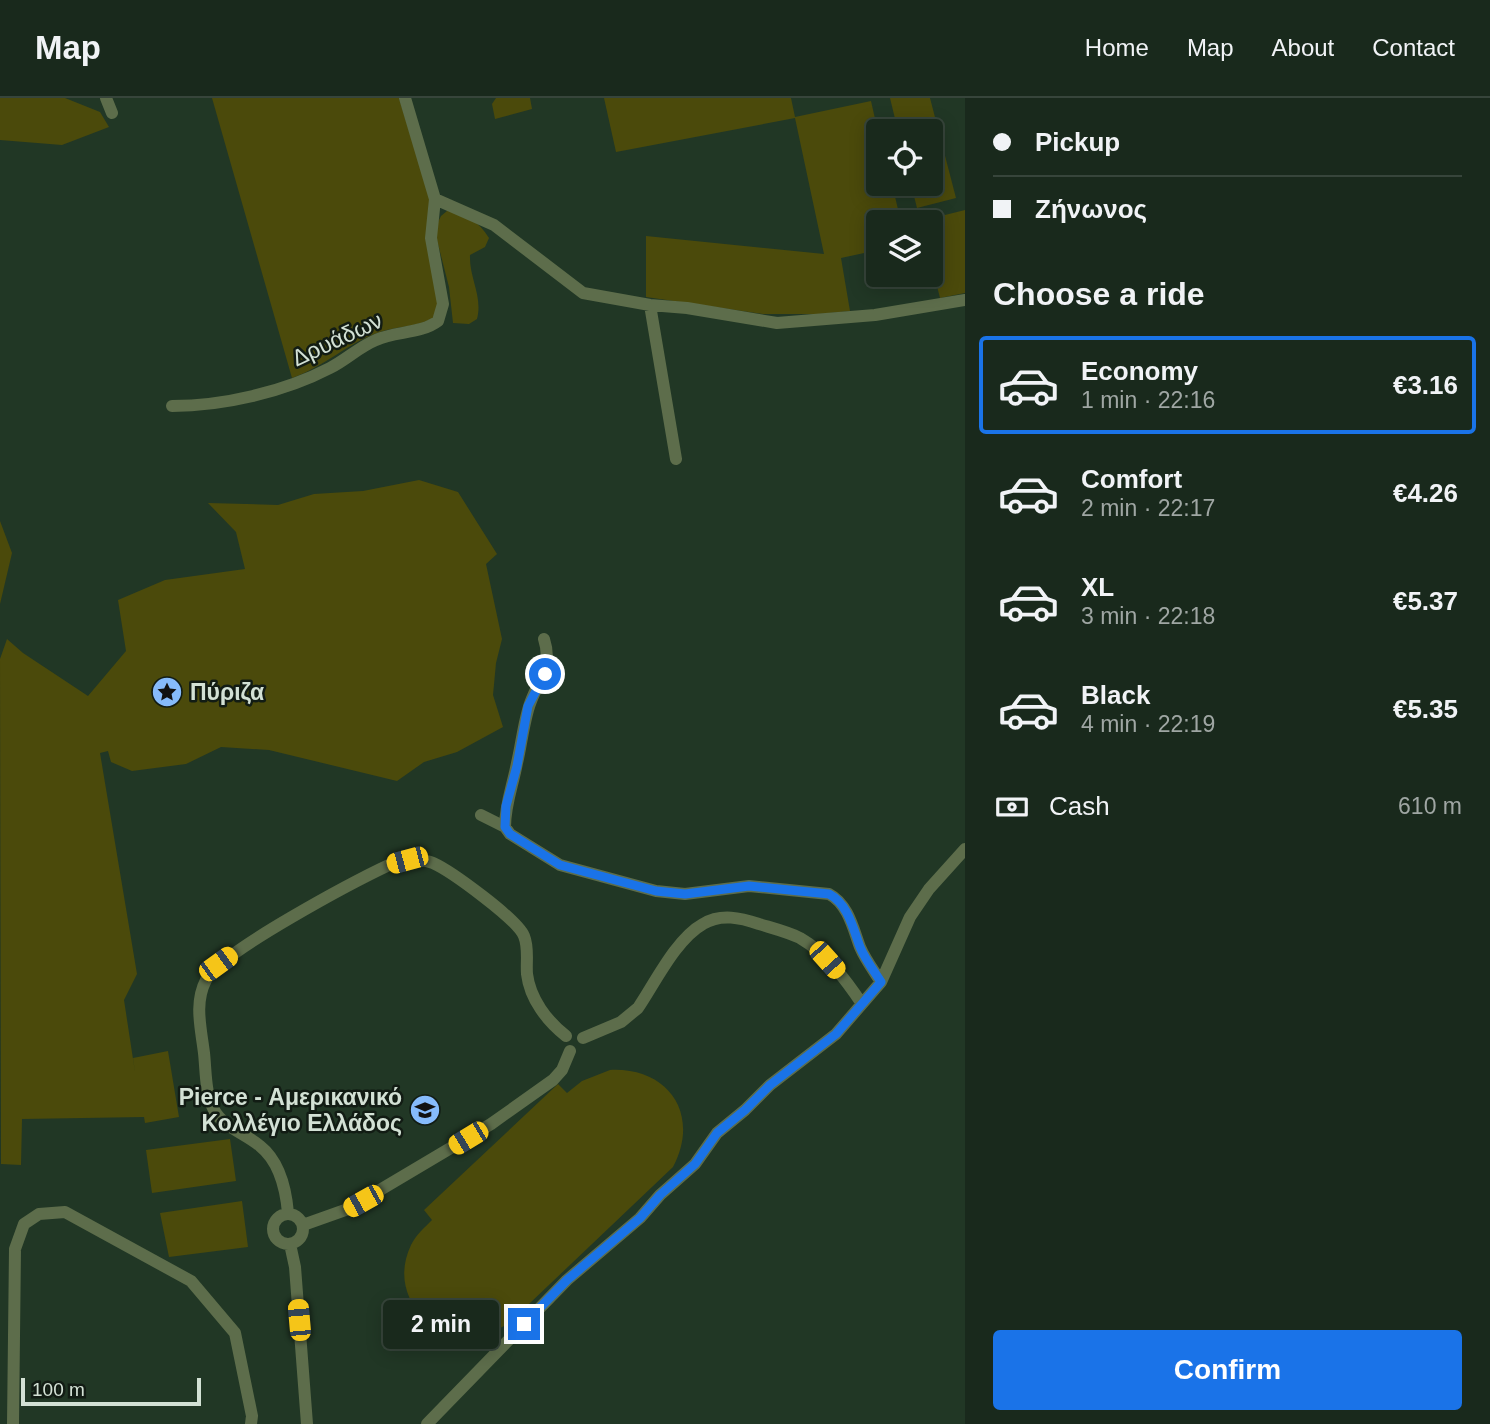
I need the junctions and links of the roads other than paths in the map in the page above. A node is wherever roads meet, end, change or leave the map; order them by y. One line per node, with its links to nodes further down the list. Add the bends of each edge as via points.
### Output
1 (106, 98): 3 (street)
2 (405, 98): 4 (street)
3 (111, 113)
4 (435, 199): 6 (street, via 494,225 583,293); 7 (street, Δρυάδων, via 431,239 443,304 438,321 378,339 326,370 291,384 199,406)
5 (965, 300): 6 (street, via 875,315 777,323)
6 (650, 305): 8 (street)
7 (172, 406)
8 (676, 459)
9 (544, 639): 11 (street, via 545,674 528,706)
10 (481, 815): 11 (street)
11 (505, 827): 13 (street, via 560,865 656,891 685,894 749,886 829,894 846,911)
12 (965, 849): 13 (street, via 910,917)
13 (881, 982): 14 (street)
14 (862, 1004): 16 (street, via 848,982 800,938 742,918 716,918 686,937 638,1008); 24 (street, via 836,1034 717,1133 695,1164 567,1280)
15 (566, 1036): 16 (street, via 576,1032); 17 (street, via 564,1046); 18 (street, via 531,992 527,945 519,927 431,862 391,864 233,954 210,972 198,1008 209,1095 221,1119 271,1158)
16 (583, 1038): 17 (street, via 581,1049)
17 (570, 1051): 19 (street, via 553,1080 491,1124 348,1209)
18 (288, 1213): 19 (street, via 298,1217); 20 (street, via 279,1216 272,1230 276,1239)
19 (303, 1226): 20 (street, via 302,1236)
20 (290, 1244): 23 (street)
21 (13, 1424): 22 (street, via 15,1249 24,1224 39,1214 65,1212 191,1282 235,1333)
22 (251, 1424)
23 (307, 1424)
24 (427, 1424)

